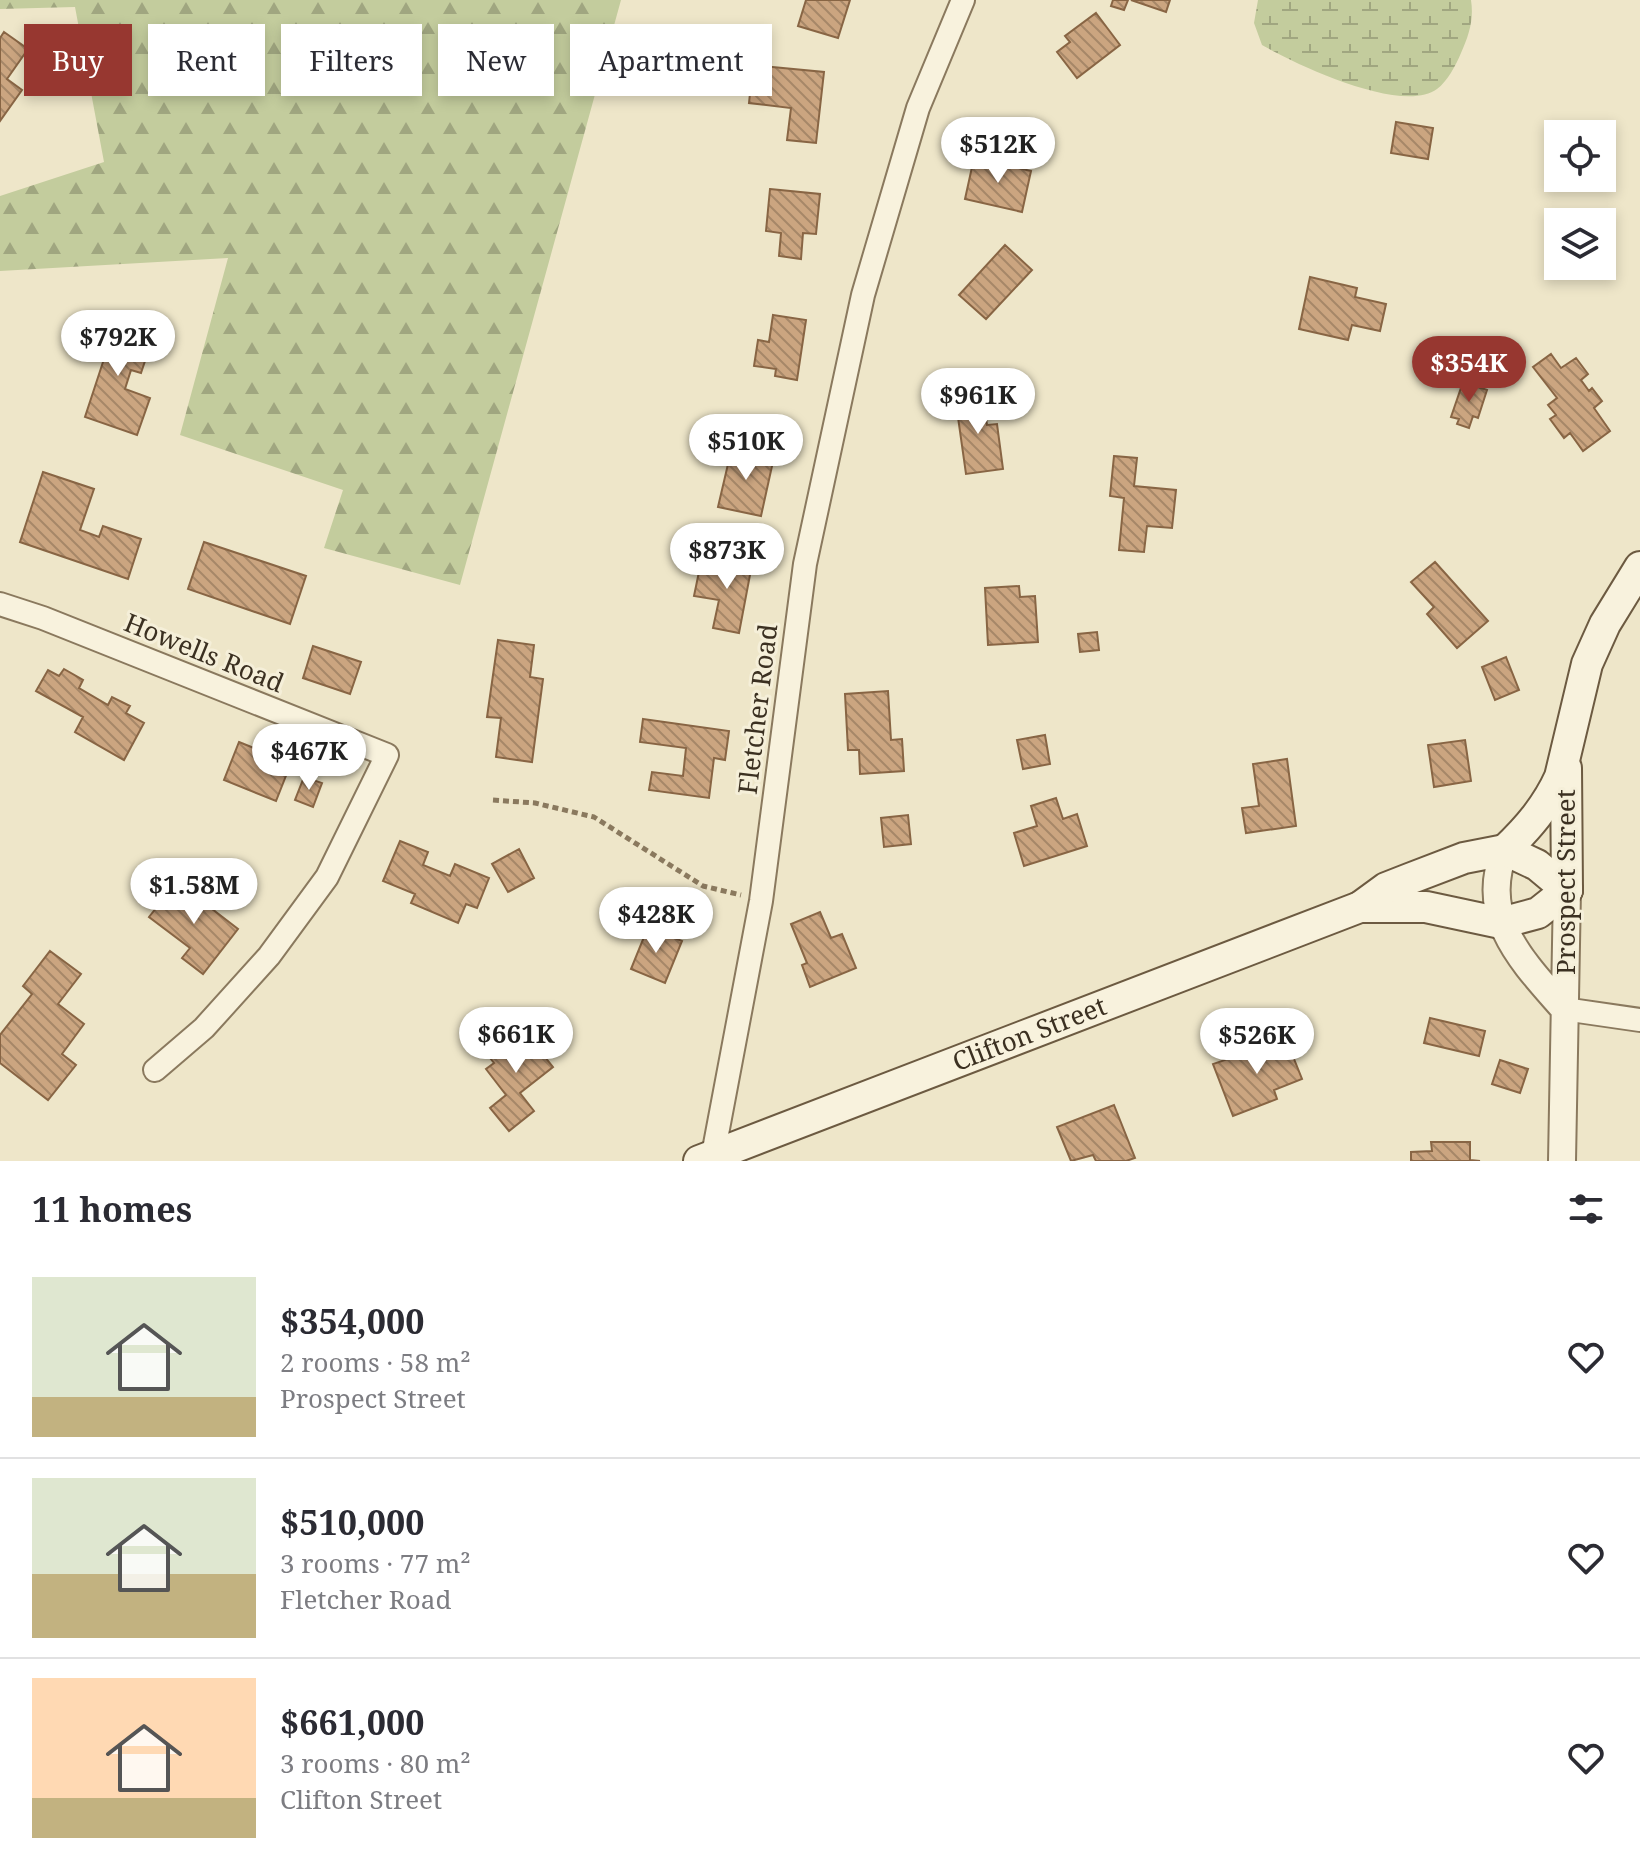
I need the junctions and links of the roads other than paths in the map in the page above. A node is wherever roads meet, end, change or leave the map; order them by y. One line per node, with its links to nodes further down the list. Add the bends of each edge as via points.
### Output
1 (963, 0): 12 (street, Fletcher Road, via 918,108 863,295 805,564 761,901)
2 (1640, 567): 4 (main road, Prospect Street, via 1587,664)
3 (0, 604): 11 (street, Howells Road, via 387,755 327,877 269,956 204,1028)
4 (1565, 754): 5 (main road, Prospect Street, via 1542,811); 6 (main road, Prospect Street)
5 (1505, 850): 6 (main road, via 1537,865); 7 (main road, Clifton Street, via 1464,858 1386,888); 8 (street, Prospect Street, via 1495,886)
6 (1567, 890): 8 (main road, Clifton Street, via 1538,913); 9 (street, Prospect Street)
7 (1360, 907): 8 (main road, Clifton Street, via 1426,907); 12 (main road, Clifton Street)
8 (1501, 923): 9 (street, Prospect Street)
9 (1564, 1009): 10 (street); 13 (street, Prospect Street)
10 (1640, 1020)
11 (155, 1070)
12 (706, 1158)
13 (1562, 1161)

